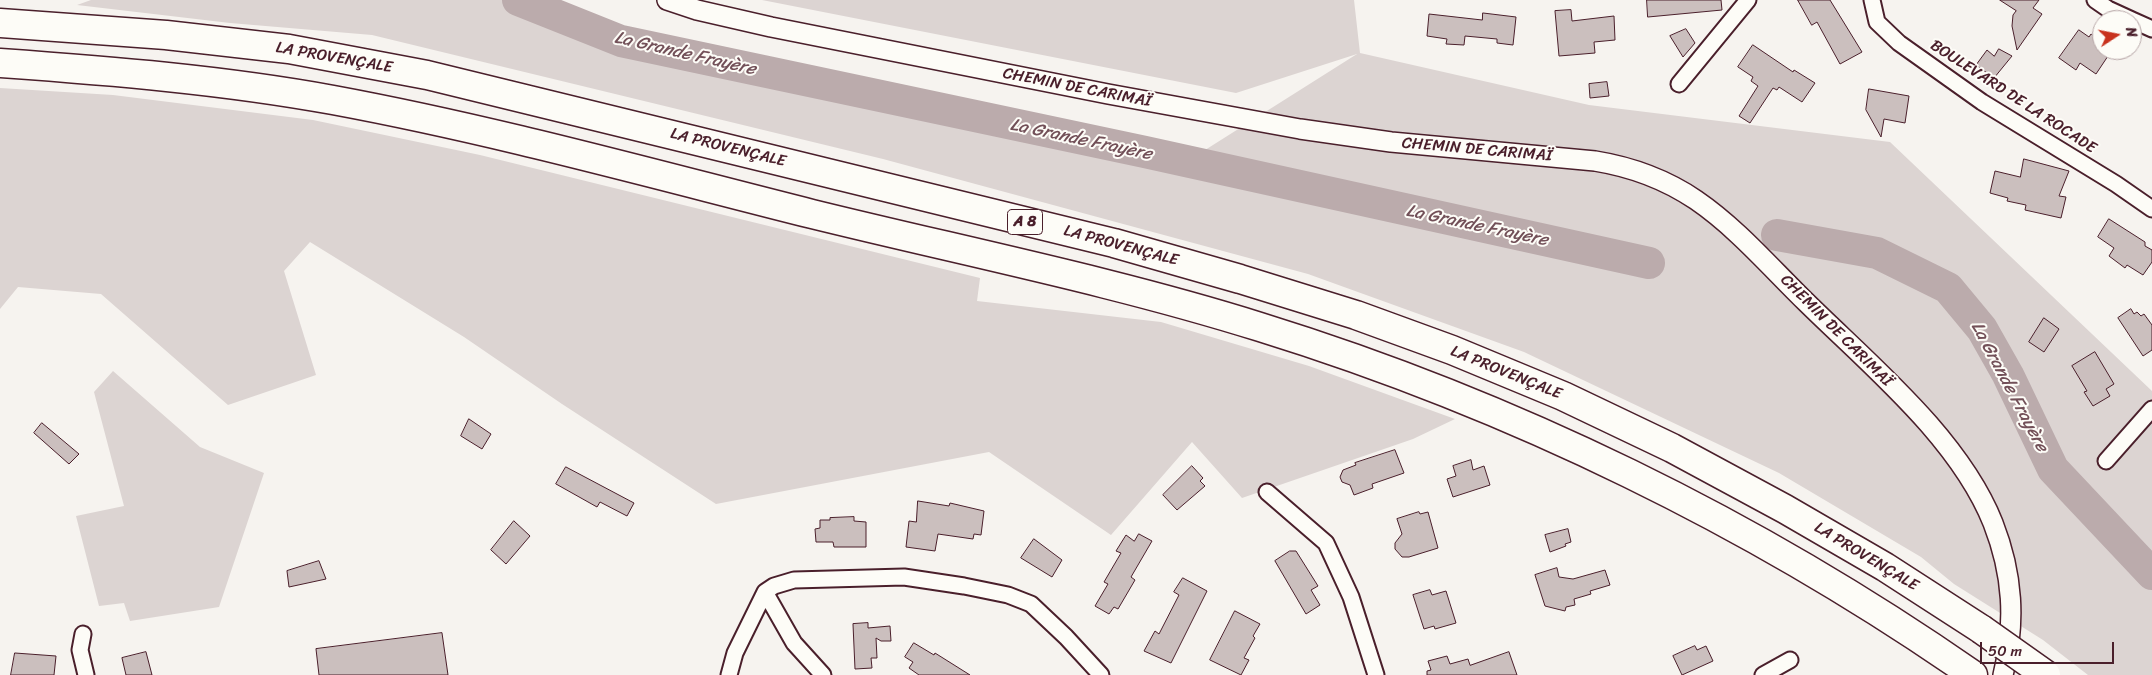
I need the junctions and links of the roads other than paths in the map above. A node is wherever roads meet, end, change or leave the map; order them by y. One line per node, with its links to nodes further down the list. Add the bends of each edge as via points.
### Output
1 (667, 0): 23 (street, CHEMIN DE CARIMAÏ, via 771,28 1290,128 1391,142 1595,161 1626,166 1657,178 1697,201 1735,233 1949,447 1972,481 1992,522 2008,573 2012,602)
2 (1748, 0): 8 (street)
3 (1872, 0): 9 (street, BOULEVARD DE LA ROCADE, via 1877,22 1899,43 1982,102)
4 (2095, 0): 5 (street)
5 (2108, 10)
6 (0, 23): 24 (highway, LA PROVENÇALE / A 8, bridge, via 166,35 289,49 428,75 1114,243 1240,279 1452,350 1580,404 1672,448 1885,567)
7 (0, 63): 16 (highway, via 221,83 416,117 1048,269 1259,327 1452,396 1578,449 1683,500 1807,569)
8 (1679, 84)
9 (2152, 209)
10 (2152, 409): 11 (street)
11 (2106, 461)
12 (1266, 492): 21 (street, via 1326,542 1351,596)
13 (765, 592): 18 (street, via 735,653); 19 (street, via 794,643); 20 (street, via 794,580 904,577 1008,595 1031,604)
14 (83, 634): 17 (street, via 80,650)
15 (1790, 660): 22 (street)
16 (1965, 670)
17 (86, 675)
18 (729, 675)
19 (823, 675)
20 (1102, 675)
21 (1376, 675)
22 (1763, 675)
23 (2003, 675)
24 (2046, 675)

